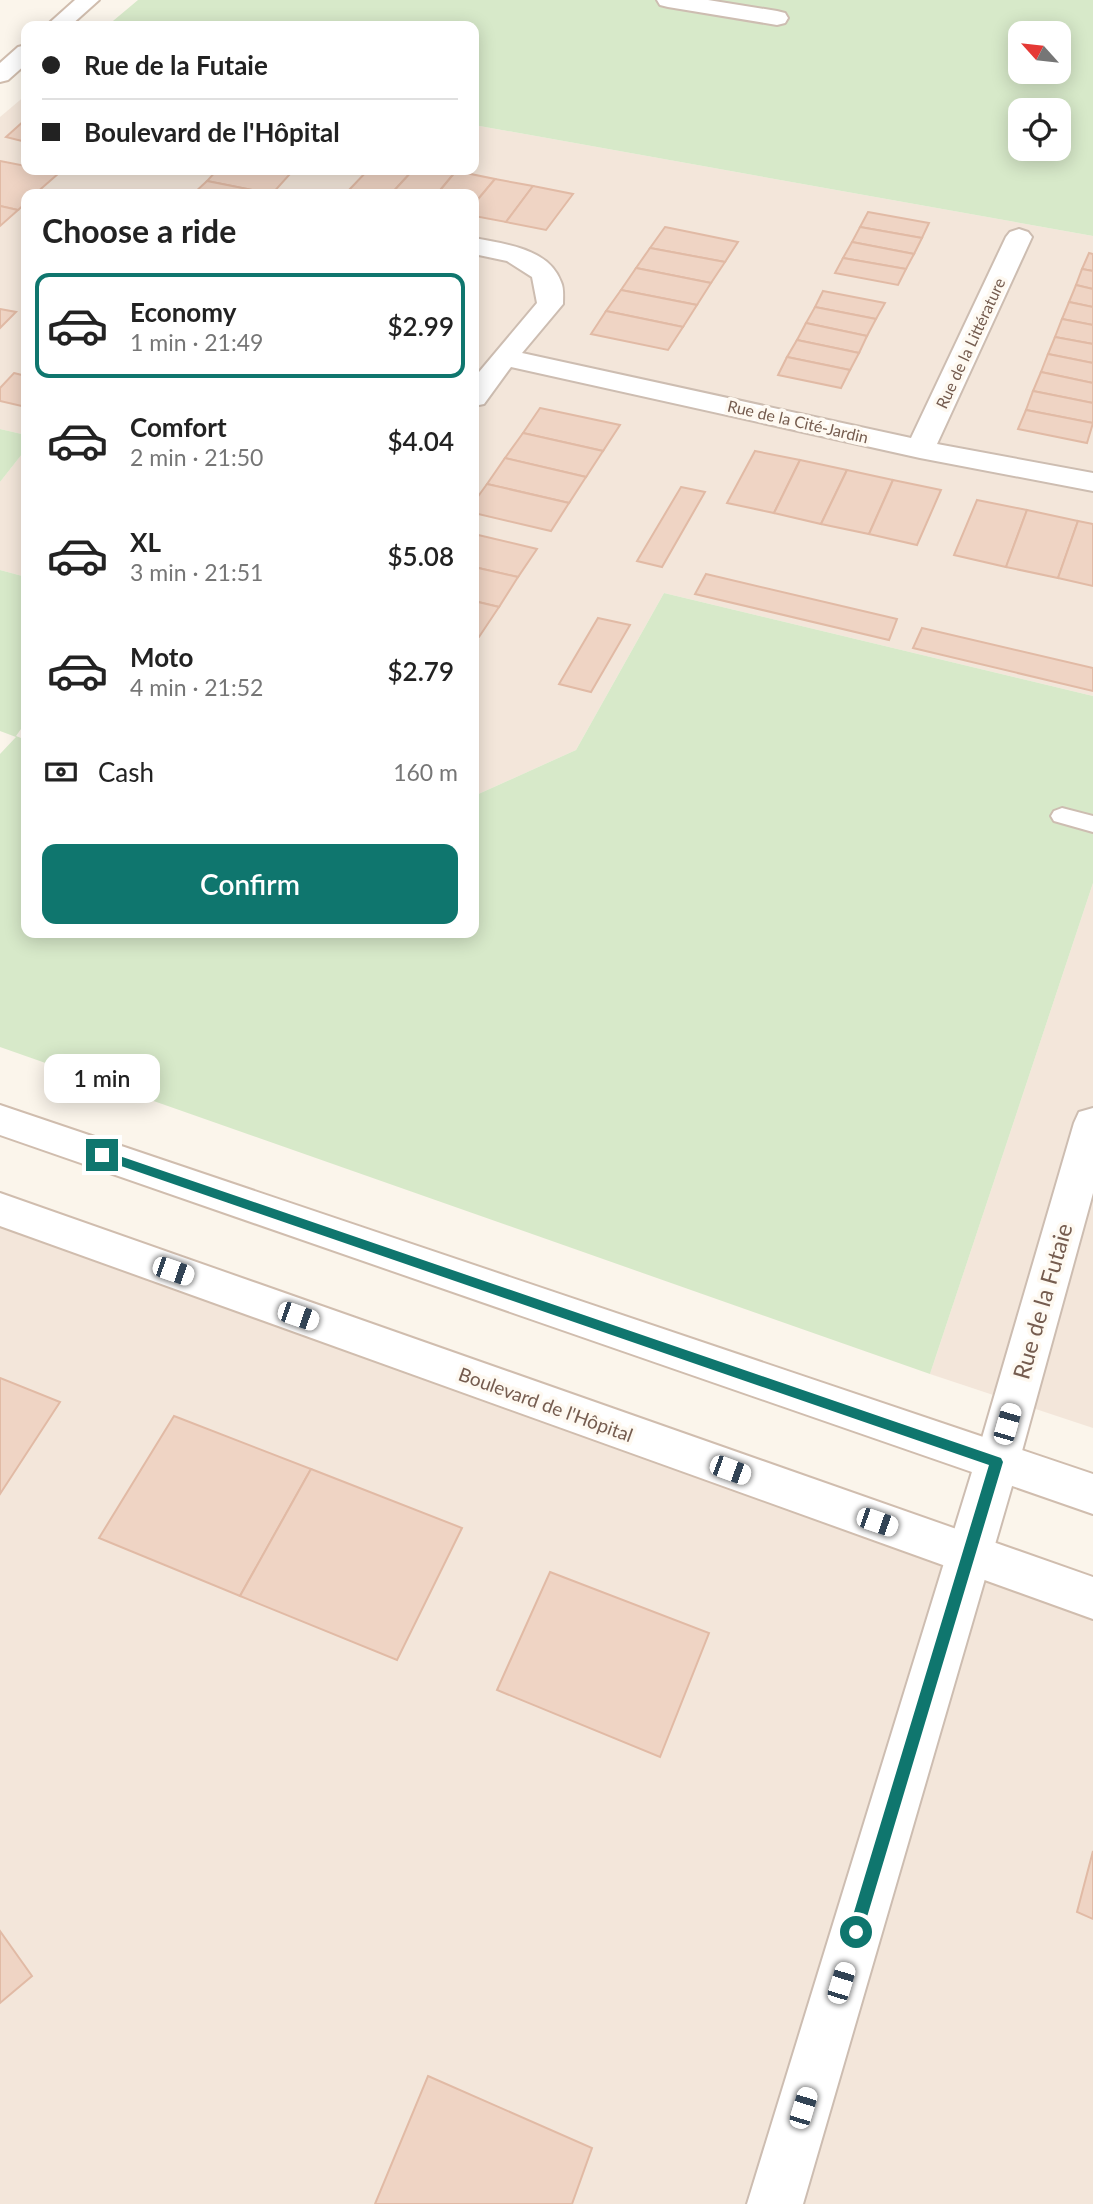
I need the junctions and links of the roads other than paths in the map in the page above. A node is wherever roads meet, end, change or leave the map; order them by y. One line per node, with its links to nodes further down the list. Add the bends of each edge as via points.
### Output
1 (88, 0): 4 (street)
2 (668, 0): 3 (street)
3 (778, 19)
4 (63, 21)
5 (21, 56): 6 (street)
6 (0, 75)
7 (1019, 237): 11 (street, Rue de la Littérature)
8 (479, 247): 9 (street, via 534,264 548,282 550,304)
9 (504, 357): 10 (street); 11 (street, Rue de la Cité-Jardin)
10 (479, 391)
11 (920, 449): 12 (street, Rue de la Cité-Jardin)
12 (1093, 482)
13 (1062, 817): 14 (lane)
14 (1093, 824)
15 (0, 1119): 18 (street)
16 (1093, 1123): 18 (street, Rue de la Futaie)
17 (0, 1209): 20 (street, Boulevard de l'Hôpital)
18 (997, 1462): 19 (street); 20 (street, Rue de la Futaie)
19 (1093, 1494)
20 (967, 1555): 21 (street, Boulevard de l'Hôpital); 22 (street, Rue de la Futaie)
21 (1093, 1598)
22 (775, 2204)

